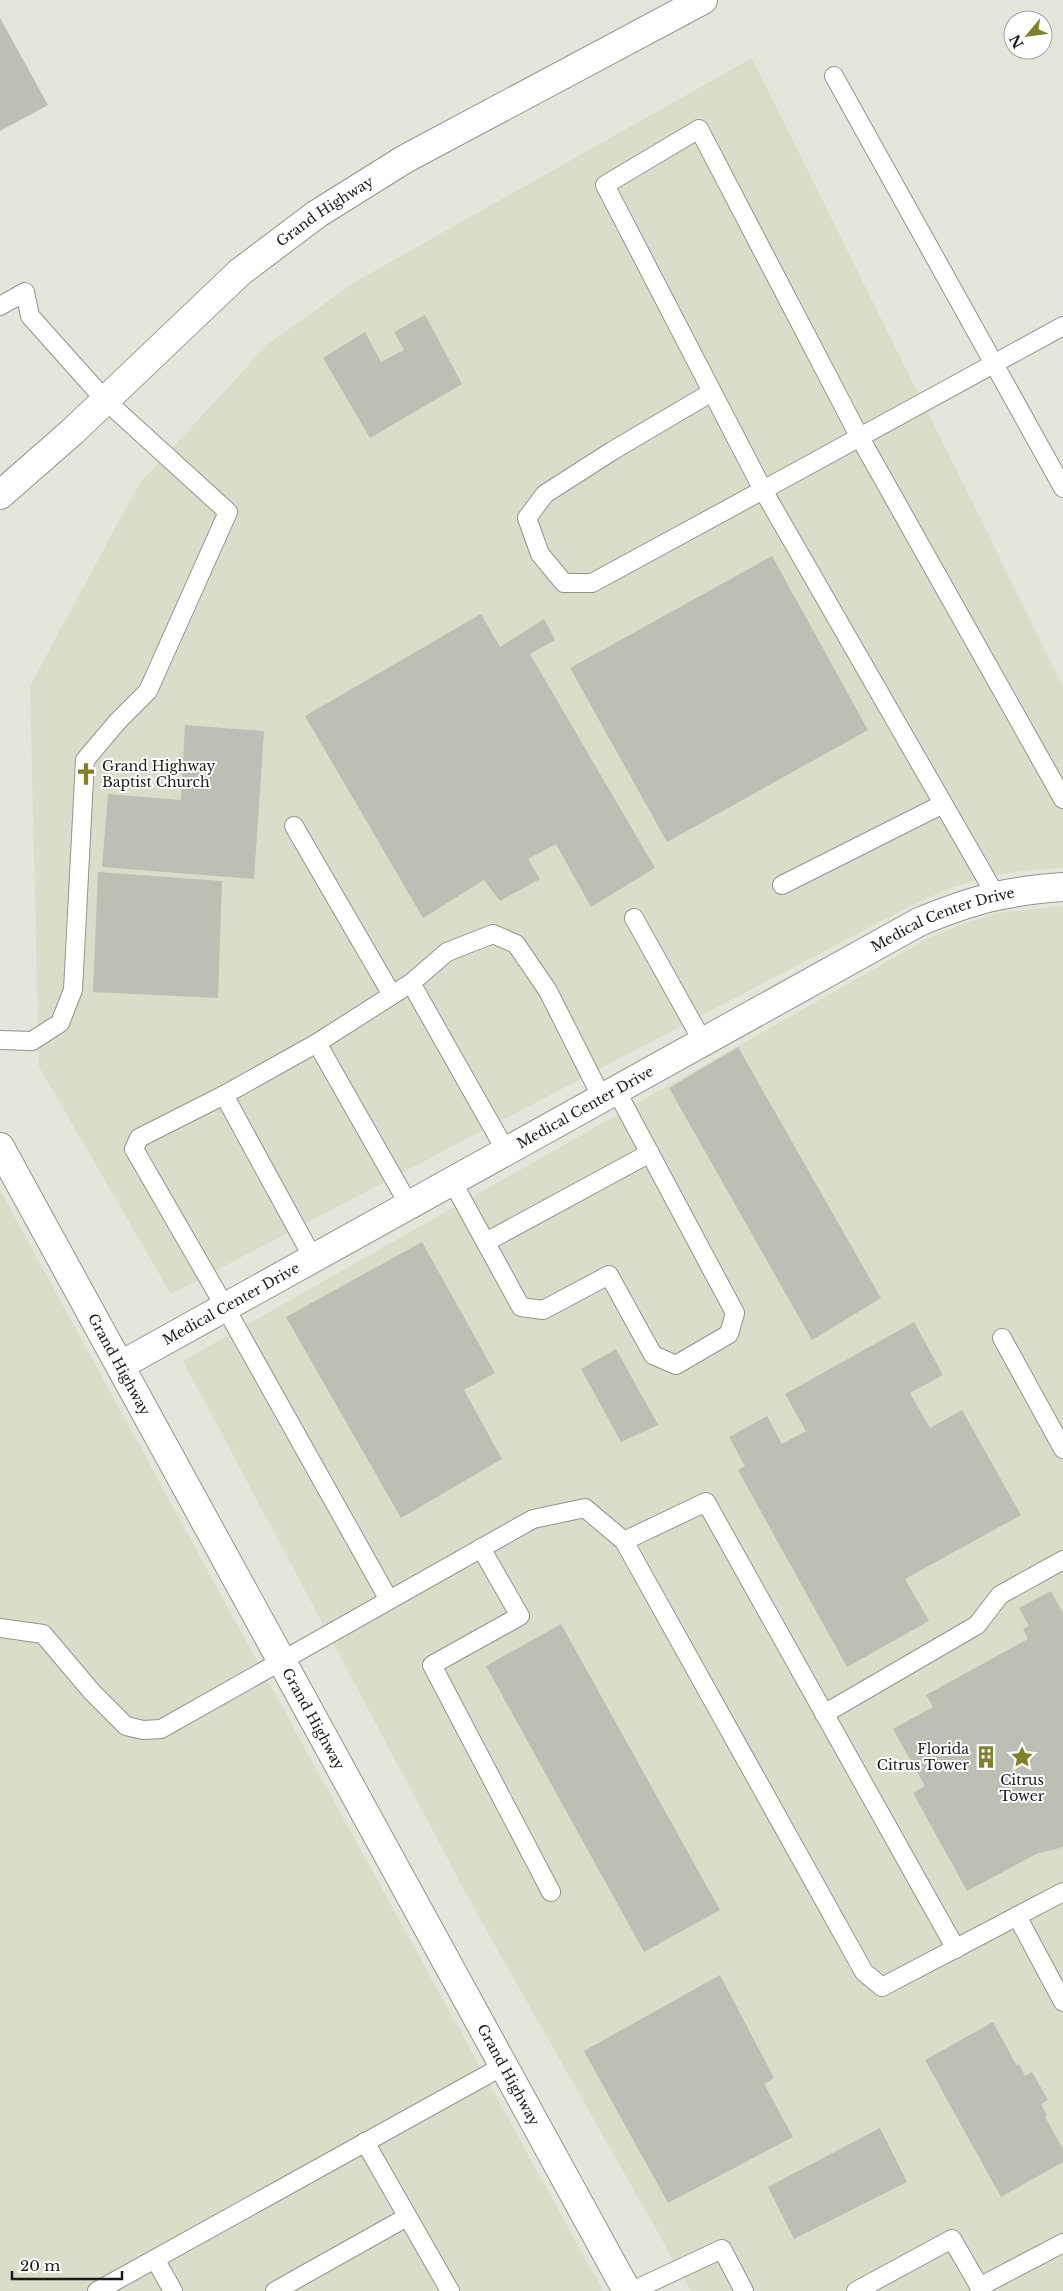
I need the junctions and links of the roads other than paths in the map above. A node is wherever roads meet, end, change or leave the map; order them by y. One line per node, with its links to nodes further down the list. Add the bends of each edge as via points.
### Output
1 (703, 0): 7 (street, Grand Highway, via 405,159 317,214 240,272)
2 (834, 76): 5 (lane)
3 (0, 306): 7 (lane, via 25,292 30,316)
4 (1063, 326): 5 (lane)
5 (994, 364): 8 (lane); 9 (lane)
6 (712, 392): 8 (lane, via 605,185 699,129); 10 (lane); 10 (lane, via 545,494 527,518 540,554 564,583 592,583)
7 (105, 400): 11 (street, Grand Highway); 21 (lane, via 228,512 148,691 85,760 73,990 60,1023 32,1041)
8 (860, 436): 10 (lane); 12 (lane)
9 (1063, 488)
10 (763, 490): 13 (lane)
11 (0, 495)
12 (1063, 799)
13 (943, 804): 15 (lane); 17 (lane)
14 (294, 826): 20 (lane)
15 (782, 885)
16 (1063, 887): 17 (street, Medical Center Drive)
17 (995, 894): 22 (street, Medical Center Drive, via 919,922)
18 (634, 918): 22 (lane)
19 (411, 983): 20 (lane); 24 (lane, via 447,952 468,942 493,934 516,944); 27 (lane)
20 (392, 995): 23 (lane)
21 (0, 1040)
22 (702, 1042): 24 (street, Medical Center Drive)
23 (317, 1044): 25 (lane); 30 (lane)
24 (609, 1094): 27 (street, Medical Center Drive); 28 (lane)
25 (224, 1095): 32 (lane); 33 (lane, via 139,1138 134,1149)
26 (0, 1147): 35 (street, Grand Highway)
27 (506, 1151): 29 (street, Medical Center Drive)
28 (650, 1153): 31 (lane); 31 (lane, via 735,1313 729,1334 676,1366 653,1355 609,1275 543,1310 521,1307)
29 (452, 1181): 30 (street, Medical Center Drive); 31 (lane)
30 (410, 1204): 32 (street, Medical Center Drive)
31 (486, 1242)
32 (313, 1258): 33 (street, Medical Center Drive)
33 (225, 1307): 35 (street, Medical Center Drive); 40 (lane)
34 (1002, 1338): 36 (lane)
35 (121, 1365): 42 (street, Grand Highway)
36 (1063, 1449)
37 (624, 1541): 38 (lane, via 585,1508 533,1519); 43 (lane, via 706,1502); 47 (lane, via 864,1972 882,1988)
38 (481, 1548): 40 (lane); 44 (lane, via 520,1616 432,1665)
39 (1063, 1560): 43 (lane, via 1000,1595 977,1626)
40 (389, 1600): 42 (lane)
41 (0, 1628): 42 (lane, via 43,1634 126,1726 143,1730 161,1729)
42 (281, 1662): 49 (street, Grand Highway)
43 (824, 1714): 47 (lane)
44 (551, 1892)
45 (1063, 1892): 46 (lane)
46 (1017, 1916): 47 (lane); 48 (lane)
47 (956, 1949)
48 (1063, 2002)
49 (502, 2066): 50 (lane); 59 (street, Grand Highway)
50 (365, 2142): 51 (lane); 53 (lane)
51 (407, 2217): 57 (lane); 58 (lane)
52 (1063, 2243): 54 (lane)
53 (155, 2259): 55 (lane); 56 (lane)
54 (980, 2289): 62 (lane, via 952,2239)
55 (96, 2291)
56 (173, 2291)
57 (275, 2291)
58 (450, 2291)
59 (626, 2291)
60 (632, 2291): 61 (lane, via 722,2249)
61 (744, 2291)
62 (856, 2291)

